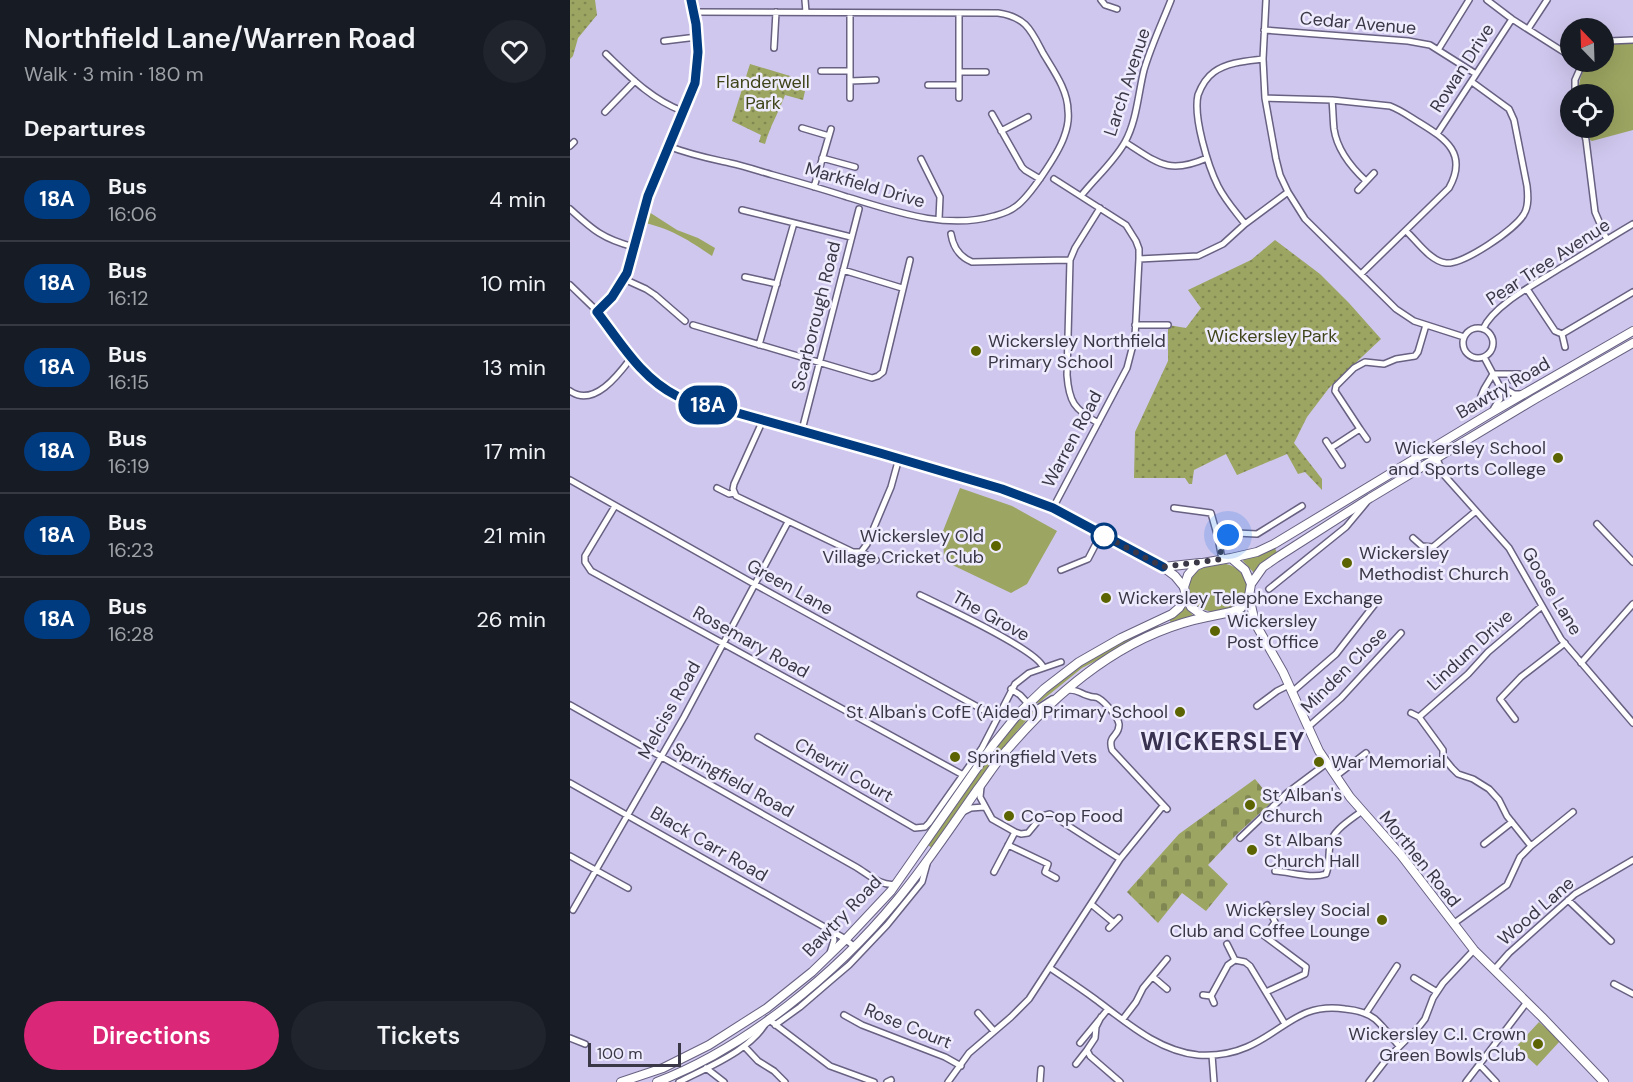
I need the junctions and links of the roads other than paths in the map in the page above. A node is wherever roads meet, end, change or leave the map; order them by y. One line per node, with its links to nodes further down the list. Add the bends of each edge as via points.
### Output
1 (691, 0): 10 (street)
2 (805, 0): 12 (street)
3 (1101, 0): 9 (street)
4 (1172, 0): 52 (street, Larch Avenue, via 1146,63)
5 (1266, 0): 17 (street)
6 (1469, 0): 23 (street)
7 (1486, 0): 15 (street)
8 (1547, 0): 16 (street)
9 (1117, 9)
10 (694, 12): 11 (street, Markfield Drive); 18 (street)
11 (776, 12): 12 (street, Markfield Drive); 22 (street)
12 (806, 12): 13 (street, Markfield Drive)
13 (850, 13): 14 (street, Markfield Drive); 28 (street)
14 (959, 14): 29 (street); 59 (street, Markfield Drive, via 998,13 1023,22 1062,88 1068,110 1064,139)
15 (1512, 19): 16 (street); 31 (street, Rowan Drive)
16 (1528, 29): 24 (street)
17 (1264, 30): 23 (street, Cedar Avenue, via 1408,41); 26 (street)
18 (697, 36): 20 (street); 42 (street, via 695,83)
19 (1633, 40): 21 (street)
20 (664, 41)
21 (1614, 42)
22 (774, 48)
23 (1438, 50): 31 (street, Cedar Avenue)
24 (1560, 50)
25 (606, 54): 32 (street)
26 (1263, 59): 40 (street); 55 (street, via 1223,67 1203,85 1197,107)
27 (821, 71): 28 (street)
28 (850, 71): 33 (street)
29 (959, 72): 30 (street); 37 (street)
30 (986, 72)
31 (1476, 74): 35 (street, Rowan Drive)
32 (634, 81): 42 (street, via 654,98); 43 (street)
33 (850, 81): 34 (street); 38 (street)
34 (876, 81)
35 (1472, 82): 49 (street, Rowan Drive); 74 (street, via 1509,109 1514,120 1527,186 1526,211 1509,231 1453,263 1436,260)
36 (928, 85): 37 (street)
37 (959, 85): 39 (street)
38 (850, 98)
39 (959, 98)
40 (1265, 98): 41 (street); 64 (street, via 1276,159)
41 (1332, 100): 49 (street, via 1390,106); 61 (street, via 1336,139)
42 (682, 111): 53 (street)
43 (605, 112)
44 (992, 114): 48 (street)
45 (1028, 117): 48 (street)
46 (802, 128): 50 (street)
47 (831, 129): 50 (street)
48 (1001, 131): 59 (street, via 1025,170)
49 (1437, 134): 74 (street, via 1453,152 1454,179)
50 (829, 136): 54 (street)
51 (1586, 138): 77 (street, via 1595,212)
52 (1125, 142): 55 (street, via 1167,166 1184,167); 65 (street, Larch Avenue)
53 (668, 146): 62 (street, Markfield Drive); 78 (street, via 648,196)
54 (822, 158): 57 (street); 62 (street)
55 (1207, 158): 72 (street, via 1216,183)
56 (921, 159): 70 (street, via 940,197)
57 (855, 166)
58 (1374, 173): 61 (street)
59 (1040, 179): 70 (street, Markfield Drive, via 1024,200 1010,210 976,220)
60 (1054, 179): 65 (street, Warren Road)
61 (1366, 181): 63 (street)
62 (814, 187): 70 (street, Markfield Drive, via 914,217)
63 (1358, 190)
64 (1288, 192): 72 (street); 83 (street, via 1305,219)
65 (1081, 196): 66 (street, Warren Road)
66 (1100, 208): 79 (street, Warren Road, via 1131,231); 81 (street)
67 (570, 209): 78 (street, via 593,231)
68 (859, 209): 76 (street, Scarborough Road)
69 (742, 210): 71 (street)
70 (939, 219)
71 (794, 223): 76 (street); 86 (street)
72 (1245, 224): 79 (street, via 1223,244 1198,256)
73 (1633, 224): 77 (street, Pear Tree Avenue)
74 (1406, 231): 83 (street)
75 (951, 234): 81 (street, via 961,255 972,262)
76 (851, 237): 82 (street, Scarborough Road)
77 (1607, 240): 89 (street, Pear Tree Avenue)
78 (634, 247): 85 (street)
79 (1139, 259): 94 (street, Warren Road)
80 (910, 260): 88 (street)
81 (1071, 260): 115 (street, via 1068,391 1079,411)
82 (843, 270): 88 (street); 106 (street, Scarborough Road)
83 (1361, 274): 96 (street, via 1396,309)
84 (745, 277): 86 (street)
85 (624, 279): 91 (street); 92 (street, via 655,295)
86 (777, 284): 102 (street)
87 (570, 285): 91 (street)
88 (902, 288): 106 (street, via 883,372 867,378)
89 (1527, 289): 97 (street, Pear Tree Avenue, via 1496,312); 99 (street, via 1555,331)
90 (1633, 292): 99 (street)
91 (597, 312): 105 (street)
92 (685, 321)
93 (693, 325): 102 (street)
94 (1135, 325): 95 (street); 115 (street, Warren Road, via 1126,368)
95 (1168, 325)
96 (1426, 325): 100 (street); 116 (street, via 1415,356 1384,364 1359,364 1336,386 1335,391)
97 (1483, 329): 100 (street, via 1472,330); 104 (street, via 1492,336 1494,346)
98 (1633, 331): 111 (main road, Bawtry Road)
99 (1562, 334): 103 (street)
100 (1464, 337): 104 (street, via 1466,353 1477,359)
101 (1633, 343): 123 (main road, Bawtry Road)
102 (759, 345): 106 (street)
103 (1565, 347)
104 (1484, 357): 107 (street)
105 (631, 358): 110 (street, via 597,392 580,395); 114 (street, via 653,381 677,396)
106 (819, 363): 117 (street, Scarborough Road)
107 (1493, 374): 108 (street); 109 (street); 112 (street)
108 (1519, 374)
109 (1499, 385): 111 (street, via 1514,394); 113 (street, via 1500,399)
110 (570, 391)
111 (1525, 394): 113 (main road, Bawtry Road)
112 (1481, 396)
113 (1489, 414): 122 (main road, Bawtry Road)
114 (763, 420): 117 (street); 129 (street, via 734,484)
115 (1098, 423): 133 (street, Warren Road)
116 (1360, 429): 118 (street); 120 (street)
117 (802, 430): 121 (street)
118 (1367, 439)
119 (1326, 441): 120 (street)
120 (1331, 448): 124 (street)
121 (899, 458): 133 (street); 143 (street, via 891,487)
122 (1416, 459): 123 (street, via 1428,454); 144 (main road, Bawtry Road, via 1271,546)
123 (1437, 459): 125 (main road, Bawtry Road); 126 (street, Goose Lane)
124 (1342, 465)
125 (1426, 465): 126 (street, Goose Lane); 130 (main road, Bawtry Road)
126 (1444, 475): 135 (street, Goose Lane)
127 (570, 480): 131 (street, Green Lane)
128 (717, 489): 129 (street)
129 (734, 493): 136 (street)
130 (1370, 498): 138 (main road, Bawtry Road); 142 (street, Bawtry Road, via 1346,527)
131 (615, 506): 152 (street, Green Lane); 165 (street, Rosemary Road, via 585,556 587,567)
132 (1302, 506): 140 (street, via 1257,534 1236,533)
133 (1053, 508): 139 (street)
134 (1174, 508): 140 (street, via 1211,513)
135 (1476, 511): 141 (street, via 1433,547 1422,546); 159 (street, Goose Lane, via 1509,548)
136 (788, 522): 143 (street, via 853,552); 152 (street, Melciss Road)
137 (1597, 524): 147 (street)
138 (1320, 529): 142 (street); 151 (main road, Bawtry Road, via 1267,564)
139 (1101, 534): 149 (street); 150 (street, via 1088,559)
140 (1218, 538): 145 (street)
141 (1413, 538)
142 (1328, 541): 153 (street, Bawtry Road)
143 (861, 552): 146 (street)
144 (1232, 558): 145 (main road); 151 (main road, via 1245,570)
145 (1222, 559): 148 (main road)
146 (876, 560)
147 (1633, 562)
148 (1203, 563): 149 (street); 154 (main road, via 1188,575)
149 (1163, 567): 154 (street, via 1175,576)
150 (1061, 570)
151 (1251, 584): 156 (main road)
152 (756, 585): 165 (street, Melciss Road); 180 (street, Green Lane)
153 (1269, 589)
154 (1185, 592): 161 (main road, via 1193,609); 175 (main road, Bawtry Road, via 1172,614 1090,655)
155 (920, 595): 168 (street, The Grove, via 1004,637)
156 (1249, 596): 160 (main road, via 1241,608); 162 (street, Morthen Road)
157 (1378, 600): 171 (street, via 1336,654)
158 (1633, 604): 167 (street)
159 (1542, 606): 164 (street, Goose Lane); 181 (street, Lindum Drive)
160 (1231, 612): 161 (main road); 162 (street)
161 (1207, 617): 169 (main road, Bawtry Road, via 1142,639)
162 (1255, 623): 171 (street, Morthen Road)
163 (1401, 633): 184 (street, Minden Close, via 1341,698)
164 (1564, 643): 167 (street, Goose Lane); 182 (street, via 1500,699)
165 (724, 644): 187 (street, Melciss Road); 189 (street, Rosemary Road)
166 (1061, 662): 168 (street)
167 (1581, 663): 183 (street, Goose Lane)
168 (1043, 667): 170 (street, via 1021,678)
169 (1088, 672): 172 (main road, Bawtry Road); 173 (street)
170 (1011, 689): 174 (street); 180 (street)
171 (1291, 689): 178 (street, via 1277,691); 184 (street, Morthen Road)
172 (1062, 692): 173 (street); 177 (street, Bawtry Road, via 1038,708); 192 (main road, Bawtry Road, via 1007,750)
173 (1082, 692): 206 (street, via 1097,697 1116,716 1119,728 1111,739 1112,750 1165,808)
174 (1020, 695): 175 (street); 177 (street)
175 (1037, 696): 177 (main road, Bawtry Road)
176 (570, 705): 187 (street, Springfield Road)
177 (1028, 705): 213 (main road, Bawtry Road, via 1006,727)
178 (1257, 706)
179 (1410, 713): 181 (street)
180 (996, 717): 189 (street)
181 (1419, 717): 198 (street, via 1443,750 1446,763 1458,774 1489,789)
182 (1515, 719)
183 (1632, 721)
184 (1308, 727): 188 (street, Morthen Road)
185 (758, 737): 189 (street, Chevril Court, via 915,828 929,823)
186 (1366, 753): 190 (street)
187 (661, 756): 197 (street, Melciss Road); 212 (street, Springfield Road)
188 (1327, 764): 190 (street, Morthen Road); 200 (street, via 1287,793)
189 (963, 775)
190 (1336, 776): 194 (street, Morthen Road)
191 (570, 783): 197 (street, Black Carr Road)
192 (982, 783): 193 (street, via 980,797); 196 (main road, Bawtry Road)
193 (984, 807): 196 (street, via 971,807); 199 (street, via 992,819)
194 (1362, 811): 210 (street, via 1331,839 1326,874); 222 (street, Morthen Road)
195 (1573, 812): 203 (street)
196 (961, 814): 205 (main road, Bawtry Road)
197 (627, 815): 208 (street, Melciss Road); 225 (street, Black Carr Road)
198 (1512, 822): 201 (street); 203 (street)
199 (1015, 832): 202 (street); 206 (street, via 1028,833 1042,816 1050,814)
200 (1240, 838)
201 (1484, 844)
202 (1008, 845): 209 (street); 211 (street, via 1048,864 1045,872)
203 (1531, 846): 222 (street, via 1520,857 1507,885)
204 (570, 856): 208 (street)
205 (928, 859): 230 (main road, Bawtry Road, via 896,902); 258 (street, Bawtry Road, via 922,882 849,965 800,1008)
206 (1120, 859): 217 (street)
207 (1633, 860): 215 (street, Wood Lane)
208 (596, 870): 214 (street); 219 (street, Melciss Road)
209 (994, 872)
210 (1275, 872)
211 (1056, 878)
212 (879, 882): 213 (street); 216 (street)
213 (897, 883): 216 (main road, Bawtry Road)
214 (628, 888)
215 (1568, 900): 228 (street); 238 (street, Wood Lane)
216 (881, 902): 227 (main road, Bawtry Road)
217 (1091, 904): 221 (street); 237 (street)
218 (1267, 905): 226 (street, via 1275,922)
219 (573, 910)
220 (1119, 918): 221 (street)
221 (1114, 923): 223 (street)
222 (1453, 924): 231 (street, Morthen Road)
223 (1109, 928)
224 (1254, 928): 226 (street)
225 (832, 931): 227 (street, Black Carr Road); 232 (street)
226 (1265, 936): 245 (street, via 1306,967 1305,974)
227 (846, 939): 230 (street, Black Carr Road); 232 (main road, Bawtry Road)
228 (1611, 941)
229 (1227, 944): 234 (street)
230 (855, 946): 235 (main road, Bawtry Road)
231 (1474, 950): 238 (street, Morthen Road); 246 (street)
232 (830, 955): 235 (main road); 273 (main road, Bawtry Road, via 779,998 717,1040 663,1068)
233 (1167, 959): 239 (street)
234 (1235, 960): 245 (street, via 1250,966); 249 (street, via 1228,965)
235 (840, 961): 258 (main road, Bawtry Road)
236 (1397, 966): 254 (street)
237 (1050, 968): 252 (street); 260 (street, via 1022,1007)
238 (1494, 970): 250 (street, Morthen Road)
239 (1153, 977): 243 (street); 257 (street)
240 (1414, 978): 246 (street)
241 (1628, 981): 244 (street)
242 (1614, 984): 244 (street)
243 (1167, 989)
244 (1623, 989): 247 (street)
245 (1266, 992): 259 (street)
246 (1437, 992): 265 (street, via 1425,1019)
247 (1633, 994)
248 (1203, 995): 249 (street)
249 (1211, 996): 251 (street)
250 (1527, 1002): 270 (street); 286 (street, Morthen Road)
251 (1214, 1003)
252 (1108, 1009): 256 (street); 257 (street)
253 (978, 1013): 260 (street)
254 (1366, 1013): 259 (street, via 1319,1008); 265 (street)
255 (844, 1015): 269 (street, Rose Court)
256 (1101, 1017): 262 (street); 266 (street)
257 (1123, 1019): 267 (street, via 1168,1048)
258 (772, 1022): 264 (street, Bawtry Road); 274 (main road, Bawtry Road); 278 (street, via 830,1066)
259 (1285, 1024): 267 (street, via 1247,1047)
260 (994, 1031): 269 (street)
261 (570, 1038): 263 (street)
262 (1080, 1043)
263 (585, 1044)
264 (744, 1046): 271 (street, Bawtry Road); 277 (street)
265 (1399, 1046): 283 (street)
266 (1087, 1050): 268 (street); 281 (street)
267 (1212, 1055): 282 (street)
268 (1076, 1064)
269 (961, 1065): 279 (street)
270 (1480, 1065): 284 (street); 285 (street)
271 (706, 1068): 275 (street, Bawtry Road); 276 (street)
272 (1041, 1069): 280 (street)
273 (621, 1082)
274 (657, 1082)
275 (679, 1082)
276 (724, 1082)
277 (785, 1082)
278 (874, 1082)
279 (949, 1082)
280 (1040, 1082)
281 (1120, 1082)
282 (1214, 1082)
283 (1369, 1082)
284 (1466, 1082)
285 (1496, 1082)
286 (1604, 1082)

